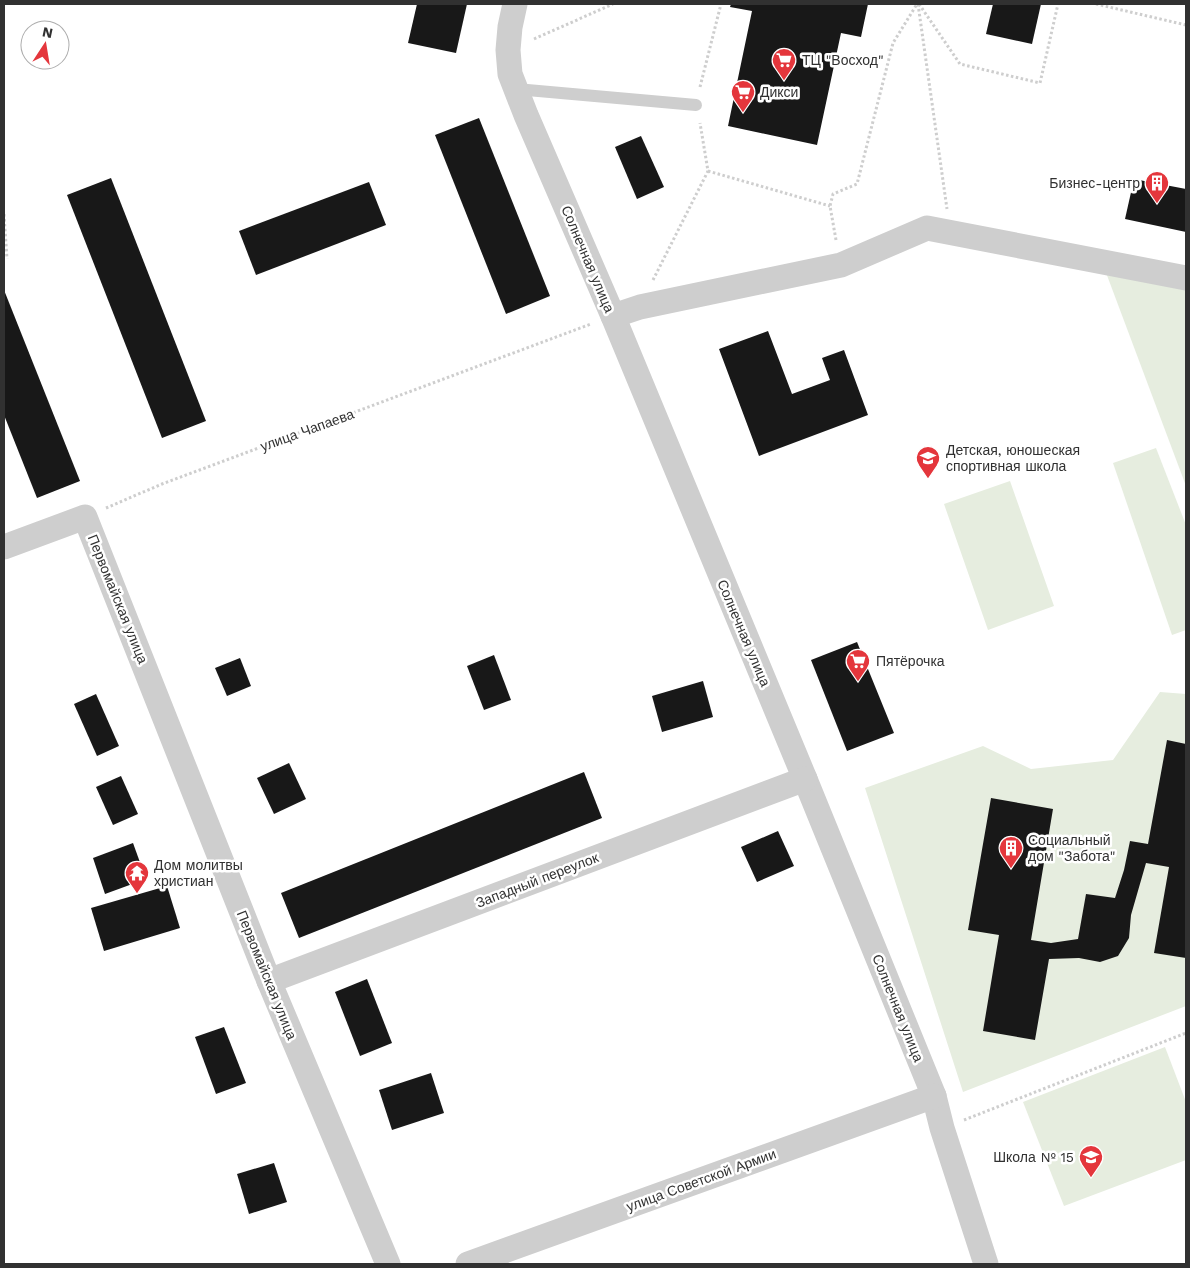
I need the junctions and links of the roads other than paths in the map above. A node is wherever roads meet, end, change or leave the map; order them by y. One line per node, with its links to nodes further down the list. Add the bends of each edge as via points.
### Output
1 (515, 4): 2 (street, Солнечная улица, via 508,50 510,74)
2 (516, 89): 3 (lane); 5 (street, Солнечная улица)
3 (696, 104)
4 (1186, 278): 5 (street, via 927,228 841,265 640,307)
5 (613, 316): 7 (street, Солнечная улица)
6 (4, 547): 8 (street, Первомайская улица, via 85,517)
7 (805, 778): 8 (street, Западный переулок); 9 (street, Солнечная улица)
8 (268, 981): 10 (street, Первомайская улица)
9 (934, 1096): 11 (street, улица Советской Армии); 12 (street, Солнечная улица)
10 (388, 1264)
11 (468, 1264)
12 (986, 1264)

